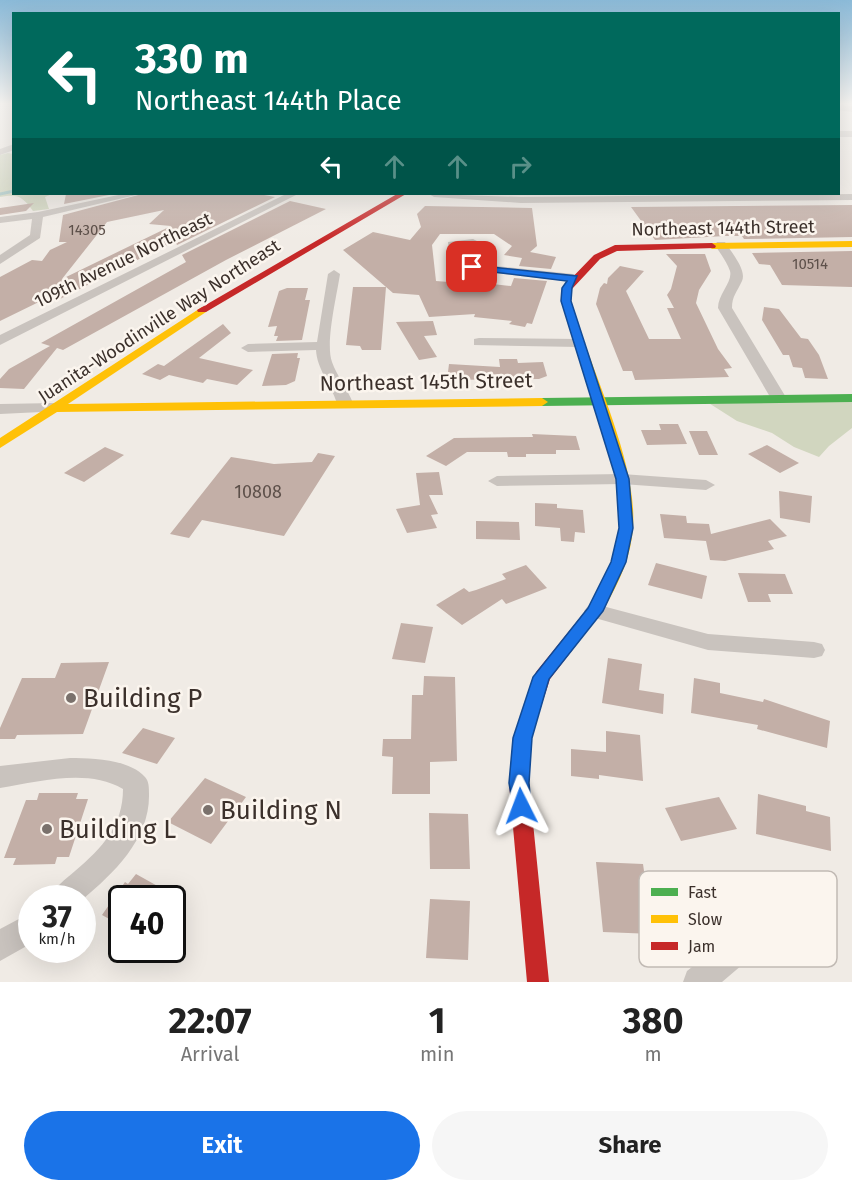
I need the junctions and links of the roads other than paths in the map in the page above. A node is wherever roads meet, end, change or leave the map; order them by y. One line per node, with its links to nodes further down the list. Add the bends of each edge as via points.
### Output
1 (130, 195): 8 (street)
2 (291, 195): 16 (street, 109th Avenue Northeast)
3 (400, 195): 25 (street, Juanita-Woodinville Way Northeast, via 231,291)
4 (448, 195): 5 (street, via 521,200)
5 (672, 195): 6 (street)
6 (777, 195): 7 (street)
7 (852, 197)
8 (38, 215): 9 (street); 12 (street, via 36,236)
9 (0, 220)
10 (852, 244): 11 (street, Northeast 144th Street)
11 (721, 245): 15 (street, Northeast 144th Street, via 615,248 597,257); 22 (street, via 737,279 725,298 725,308)
12 (0, 260)
13 (472, 267): 15 (street)
14 (334, 274): 19 (street)
15 (573, 278): 18 (street, via 566,301)
16 (0, 341)
17 (479, 342): 18 (street)
18 (579, 344): 23 (street)
19 (323, 346): 20 (street); 24 (street, via 324,361)
20 (248, 348)
21 (852, 398): 22 (street, Northeast 145th Street)
22 (779, 399): 23 (street, Northeast 145th Street)
23 (599, 401): 24 (street, Northeast 145th Street); 28 (street)
24 (345, 404): 25 (street, Northeast 145th Street)
25 (56, 408): 26 (street, Northeast 145th Street); 27 (street, Juanita-Woodinville Way Northeast)
26 (0, 409)
27 (0, 444)
28 (622, 479): 29 (street); 30 (street); 31 (street, via 626,528 618,562)
29 (497, 481)
30 (706, 485)
31 (595, 611): 32 (street, via 708,642); 38 (street, via 542,677 522,738 519,783)
32 (814, 650)
33 (0, 777): 34 (street, via 103,769 123,774 136,784 138,804 130,829 98,869)
34 (79, 885)
35 (18, 935): 36 (street)
36 (0, 946)
37 (716, 967): 39 (street)
38 (538, 982)
39 (698, 982)

